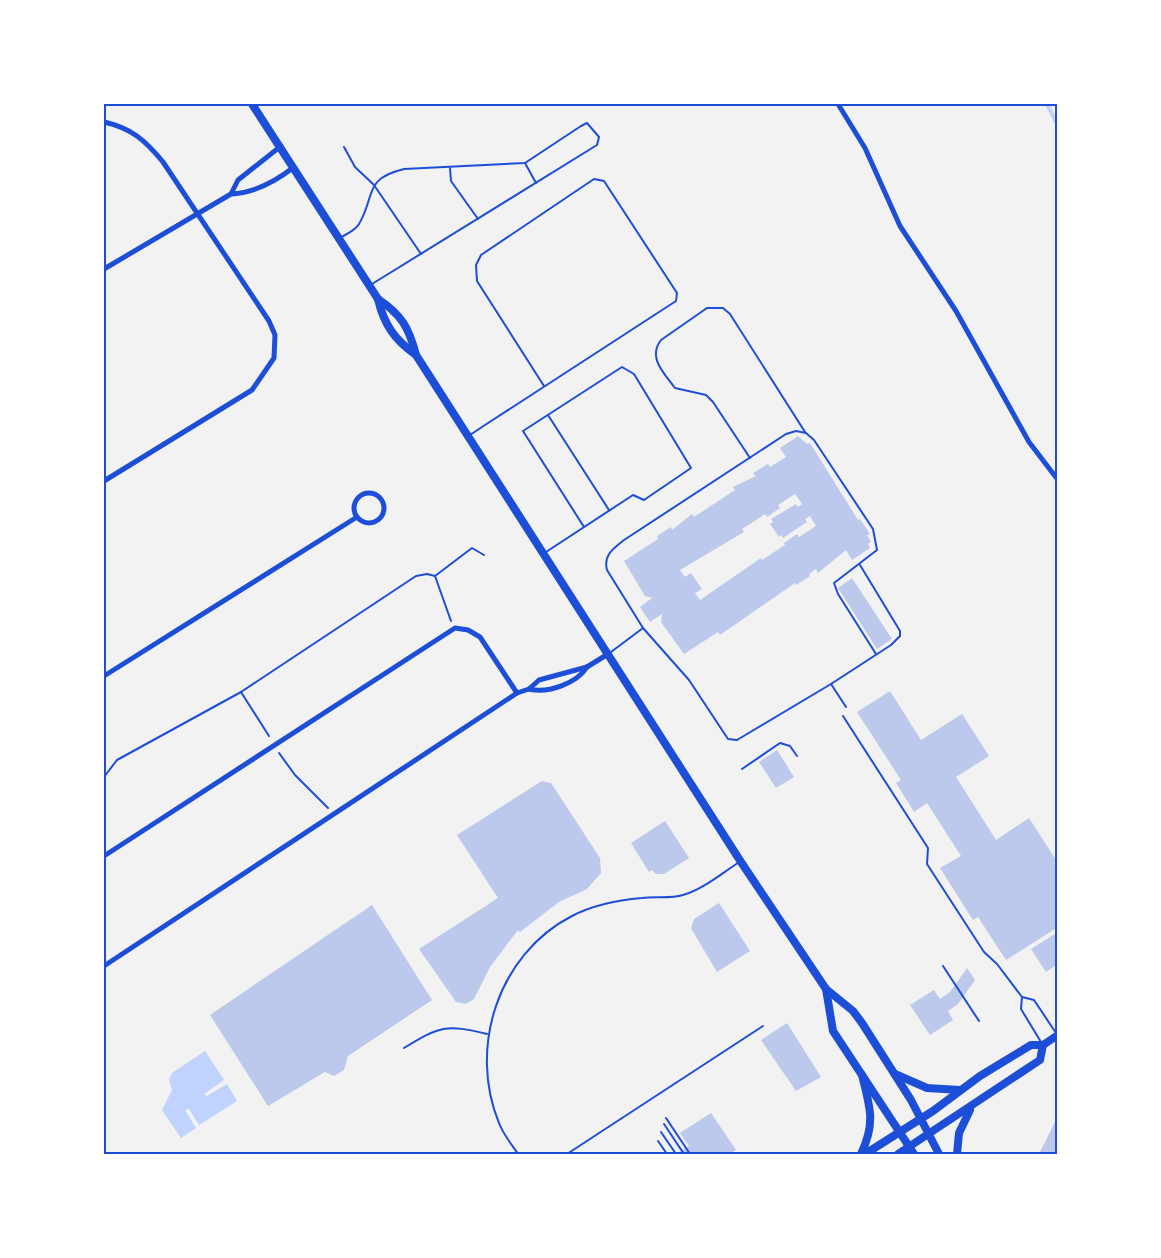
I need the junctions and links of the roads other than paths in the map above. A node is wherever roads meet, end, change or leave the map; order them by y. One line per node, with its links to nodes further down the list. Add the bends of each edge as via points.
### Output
1 (252, 104): 4 (main road)
2 (838, 104): 25 (street, via 858,135 900,226 956,311 1029,442)
3 (104, 122): 12 (street, via 130,129 147,142)
4 (281, 146): 7 (main road); 11 (street, via 238,180)
5 (344, 147): 10 (lane, via 355,167)
6 (525, 163): 8 (lane); 9 (lane); 9 (lane, via 587,123 599,137 597,145)
7 (294, 167): 11 (street, via 246,194); 14 (main road)
8 (450, 168): 10 (lane, via 404,169 387,174); 13 (lane, via 451,181)
9 (536, 183): 13 (lane)
10 (374, 184): 14 (lane, via 360,223); 15 (lane)
11 (231, 194): 12 (street)
12 (198, 216): 16 (street); 26 (street, via 269,321 276,348 252,390)
13 (478, 219): 15 (lane)
14 (339, 238): 17 (main road)
15 (421, 254): 17 (lane)
16 (104, 269)
17 (370, 286): 18 (main road)
18 (378, 299): 19 (main road, via 382,318 398,342); 19 (main road, via 395,310 410,333)
19 (416, 355): 23 (main road)
20 (544, 386): 20 (lane, via 676,301 677,293 604,181 594,179 481,255 476,265 477,281); 23 (lane)
21 (548, 415): 27 (lane); 27 (lane, via 622,367 634,374 691,468 644,500 633,495); 29 (lane, via 523,431)
22 (806, 433): 24 (lane, via 786,434); 24 (lane, via 730,314 723,308 707,308 661,340 655,347 655,356 675,388 706,395 713,402); 31 (lane, via 873,529 877,550)
23 (467, 436): 30 (main road)
24 (750, 458): 32 (lane, via 608,554 607,570)
25 (1058, 480)
26 (104, 481)
27 (609, 510): 29 (lane)
28 (357, 517): 28 (street, via 365,523 379,520 385,511 381,497 367,492 357,498); 36 (street)
29 (584, 526): 30 (lane)
30 (543, 554): 33 (main road)
31 (860, 565): 34 (lane, via 900,631 897,640); 34 (lane, via 834,584)
32 (643, 628): 33 (lane); 37 (lane, via 689,680 728,739 737,740)
33 (608, 654): 35 (street); 45 (main road)
34 (876, 654): 37 (lane)
35 (587, 667): 38 (street, via 539,680); 38 (street, via 581,676 564,685 537,691)
36 (104, 676)
37 (831, 684): 40 (lane)
38 (529, 688): 39 (street)
39 (517, 693): 44 (street, via 480,636 455,628); 46 (street)
40 (846, 707)
41 (843, 716): 49 (lane, via 928,848 927,864 984,952)
42 (797, 756): 43 (lane, via 790,746 780,743)
43 (742, 769)
44 (104, 856)
45 (741, 862): 48 (main road); 52 (lane, via 684,895 607,903 572,916 545,934 501,990)
46 (104, 966)
47 (943, 966): 50 (lane)
48 (826, 989): 56 (main road, via 853,1011); 57 (main road, via 833,1031)
49 (1022, 997): 53 (lane, via 1034,1000); 54 (lane, via 1021,1009)
50 (979, 1021)
51 (763, 1026): 69 (lane)
52 (487, 1034): 55 (lane, via 434,1030); 68 (lane, via 489,1093 500,1125)
53 (1058, 1035): 54 (main road)
54 (1043, 1045): 58 (main road, via 1031,1045); 59 (main road, via 1040,1060)
55 (404, 1048)
56 (895, 1074): 58 (main road, via 927,1088); 61 (main road)
57 (862, 1075): 64 (main road); 74 (main road, via 872,1116)
58 (960, 1090): 61 (main road)
59 (971, 1107): 65 (main road); 77 (main road, via 959,1133)
60 (666, 1118): 73 (lane)
61 (921, 1119): 64 (main road); 65 (main road)
62 (664, 1124): 72 (lane)
63 (661, 1132): 71 (lane)
64 (900, 1132): 67 (main road); 74 (main road)
65 (929, 1135): 67 (main road); 76 (main road)
66 (658, 1141): 70 (lane)
67 (912, 1151): 75 (main road)
68 (518, 1155)
69 (567, 1155)
70 (667, 1155)
71 (676, 1155)
72 (684, 1155)
73 (690, 1155)
74 (863, 1155)
75 (898, 1155)
76 (939, 1155)
77 (957, 1155)

